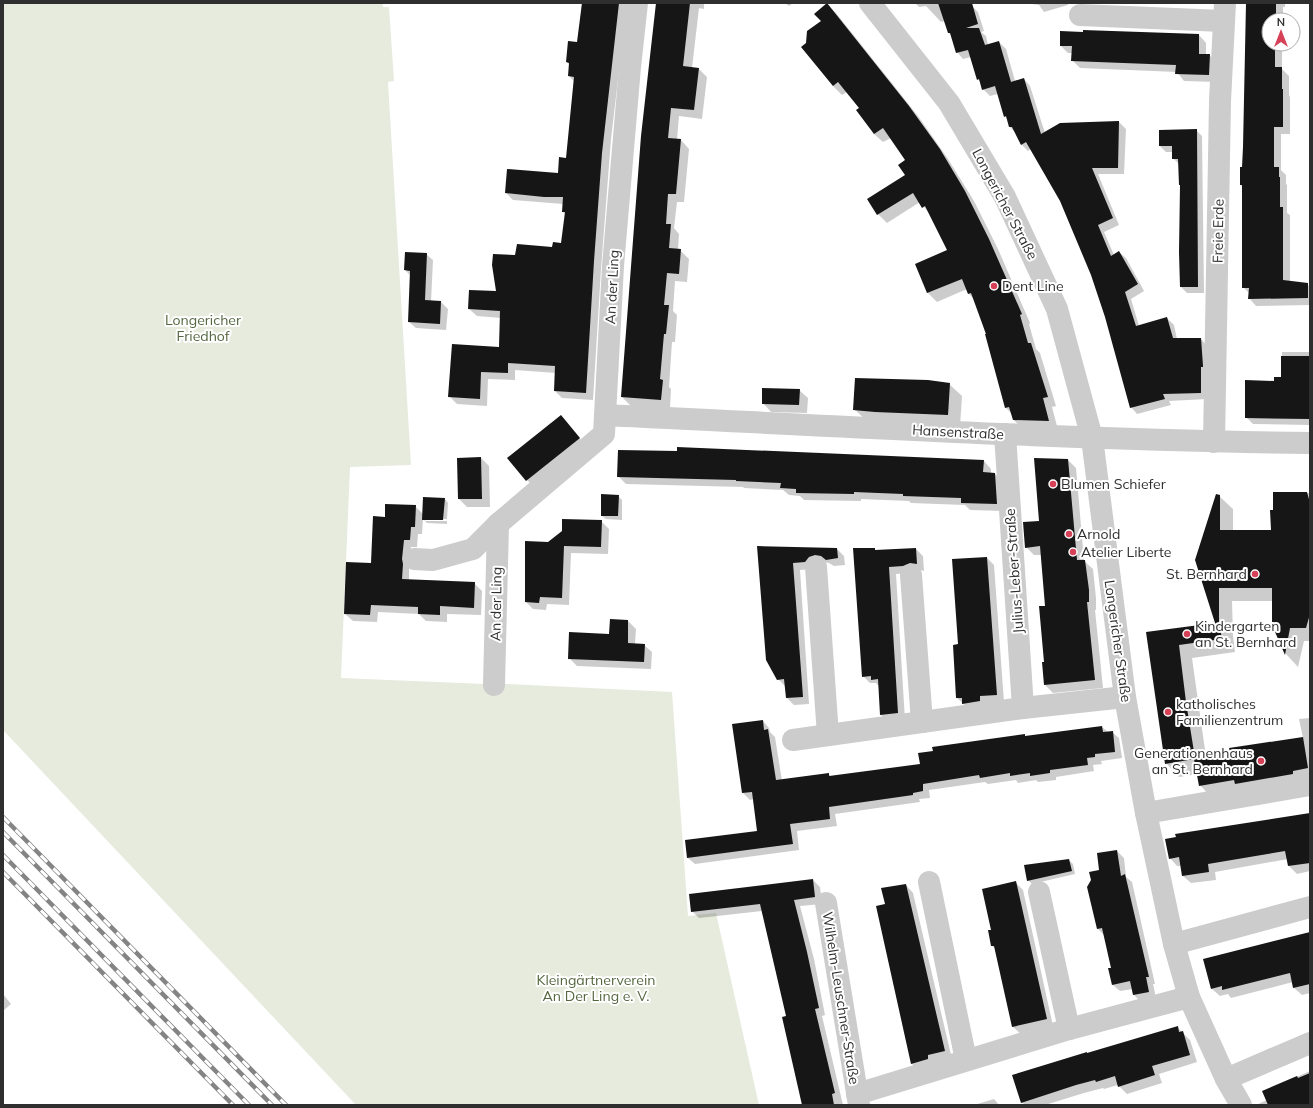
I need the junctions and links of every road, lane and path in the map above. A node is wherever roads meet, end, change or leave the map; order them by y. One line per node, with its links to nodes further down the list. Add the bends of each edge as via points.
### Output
1 (637, 3): 5 (street, An der Ling, via 613,266)
2 (870, 3): 7 (street, Longericher Straße, via 949,104 1004,197 1057,309)
3 (1224, 12): 4 (street, Freie Erde); 8 (street, Freie Erde)
4 (1080, 15)
5 (605, 415): 6 (street, Hansenstraße); 10 (street, An der Ling, via 604,434)
6 (1005, 434): 7 (street, Hansenstraße); 16 (street, Julius-Leber-Straße)
7 (1092, 438): 8 (street, Hansenstraße); 15 (street, Longericher Straße)
8 (1214, 442): 9 (street, Hansenstraße)
9 (1310, 443)
10 (498, 524): 11 (street, An der Ling, via 473,549 433,560); 14 (street, An der Ling)
11 (414, 559)
12 (816, 567): 18 (street)
13 (911, 575): 17 (street)
14 (494, 685)
15 (1125, 697): 16 (street); 21 (street, Longericher Straße)
16 (1023, 708): 17 (street)
17 (922, 722): 18 (street)
18 (828, 735): 19 (street)
19 (793, 740)
20 (1310, 785): 21 (street)
21 (1146, 813): 26 (street, Longericher Straße)
22 (929, 882): 30 (street)
23 (1039, 892): 28 (street)
24 (826, 903): 32 (street, Wilhelm-Leuschner-Straße)
25 (1310, 907): 26 (street)
26 (1174, 944): 27 (street, Longericher Straße)
27 (1189, 997): 28 (street, Wilhelm-Leuschner-Straße); 31 (street, Longericher Straße)
28 (1069, 1029): 30 (street, Wilhelm-Leuschner-Straße)
29 (1310, 1043): 31 (street)
30 (966, 1060): 32 (street, Wilhelm-Leuschner-Straße)
31 (1226, 1079): 33 (street, Longericher Straße)
32 (858, 1099)
33 (1241, 1105)

